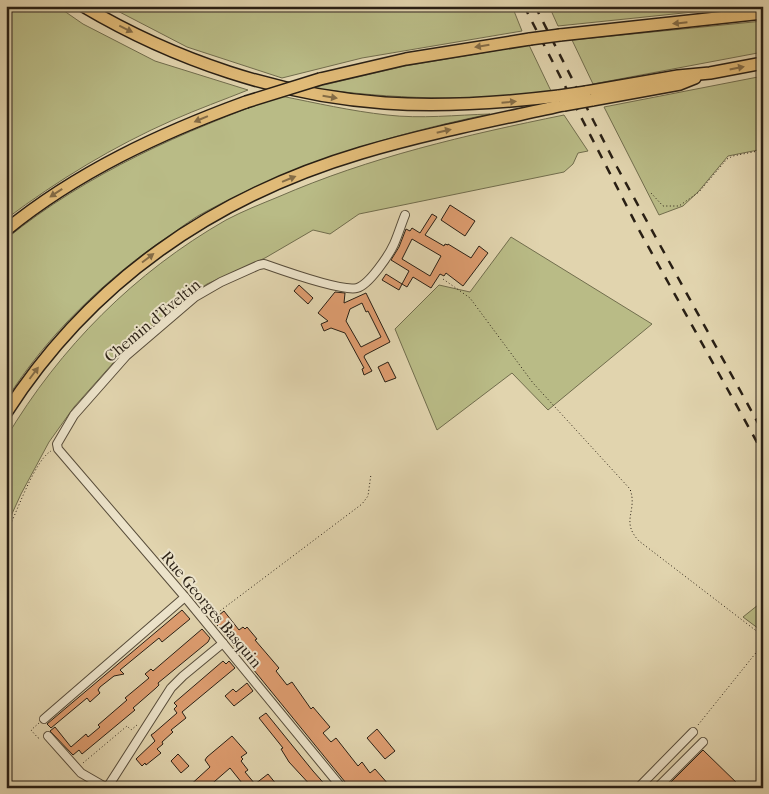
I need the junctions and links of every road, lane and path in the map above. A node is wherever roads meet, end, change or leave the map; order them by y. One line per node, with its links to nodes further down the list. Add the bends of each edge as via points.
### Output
1 (83, 6): 4 (highway, one-way to 4, via 202,63 312,94 432,105)
2 (763, 13): 8 (highway, one-way to 8, bridge, via 530,39 414,58 320,79 246,102 115,159 59,192)
3 (763, 63): 4 (highway, one-way to 3, bridge, via 680,84 710,73)
4 (562, 101): 10 (highway, one-way to 4, via 55,346 99,299 165,245 224,209 272,185 360,153)
5 (763, 150): 6 (path, via 727,159 699,192 679,206 663,206)
6 (651, 193)
7 (405, 215): 11 (street, Chemin d'Eveltin, via 393,246 369,280 357,288 314,280 264,264 221,282 195,298 114,369 74,415 59,438)
8 (6, 230)
9 (443, 279): 16 (path, via 470,298 533,382 630,489 633,502 629,526 633,535)
10 (6, 413)
11 (58, 449): 13 (path, via 47,453 39,464); 14 (street, Rue Georges Basquin)
12 (371, 474): 15 (path, via 368,496 362,504)
13 (6, 534)
14 (185, 597): 15 (street, Rue Georges Basquin); 19 (street)
15 (206, 622): 17 (street, Rue Georges Basquin)
16 (763, 636)
17 (223, 643): 20 (street, via 175,684); 27 (street, Rue Georges Basquin)
18 (763, 644): 22 (path)
19 (44, 719)
20 (148, 724): 25 (path, via 143,722 131,730 127,726); 26 (street)
21 (31, 730): 23 (path, via 38,738)
22 (693, 732): 28 (street)
23 (48, 736): 25 (street)
24 (703, 742): 29 (street)
25 (77, 768): 26 (street)
26 (107, 788)
27 (342, 788)
28 (638, 788)
29 (657, 788)

